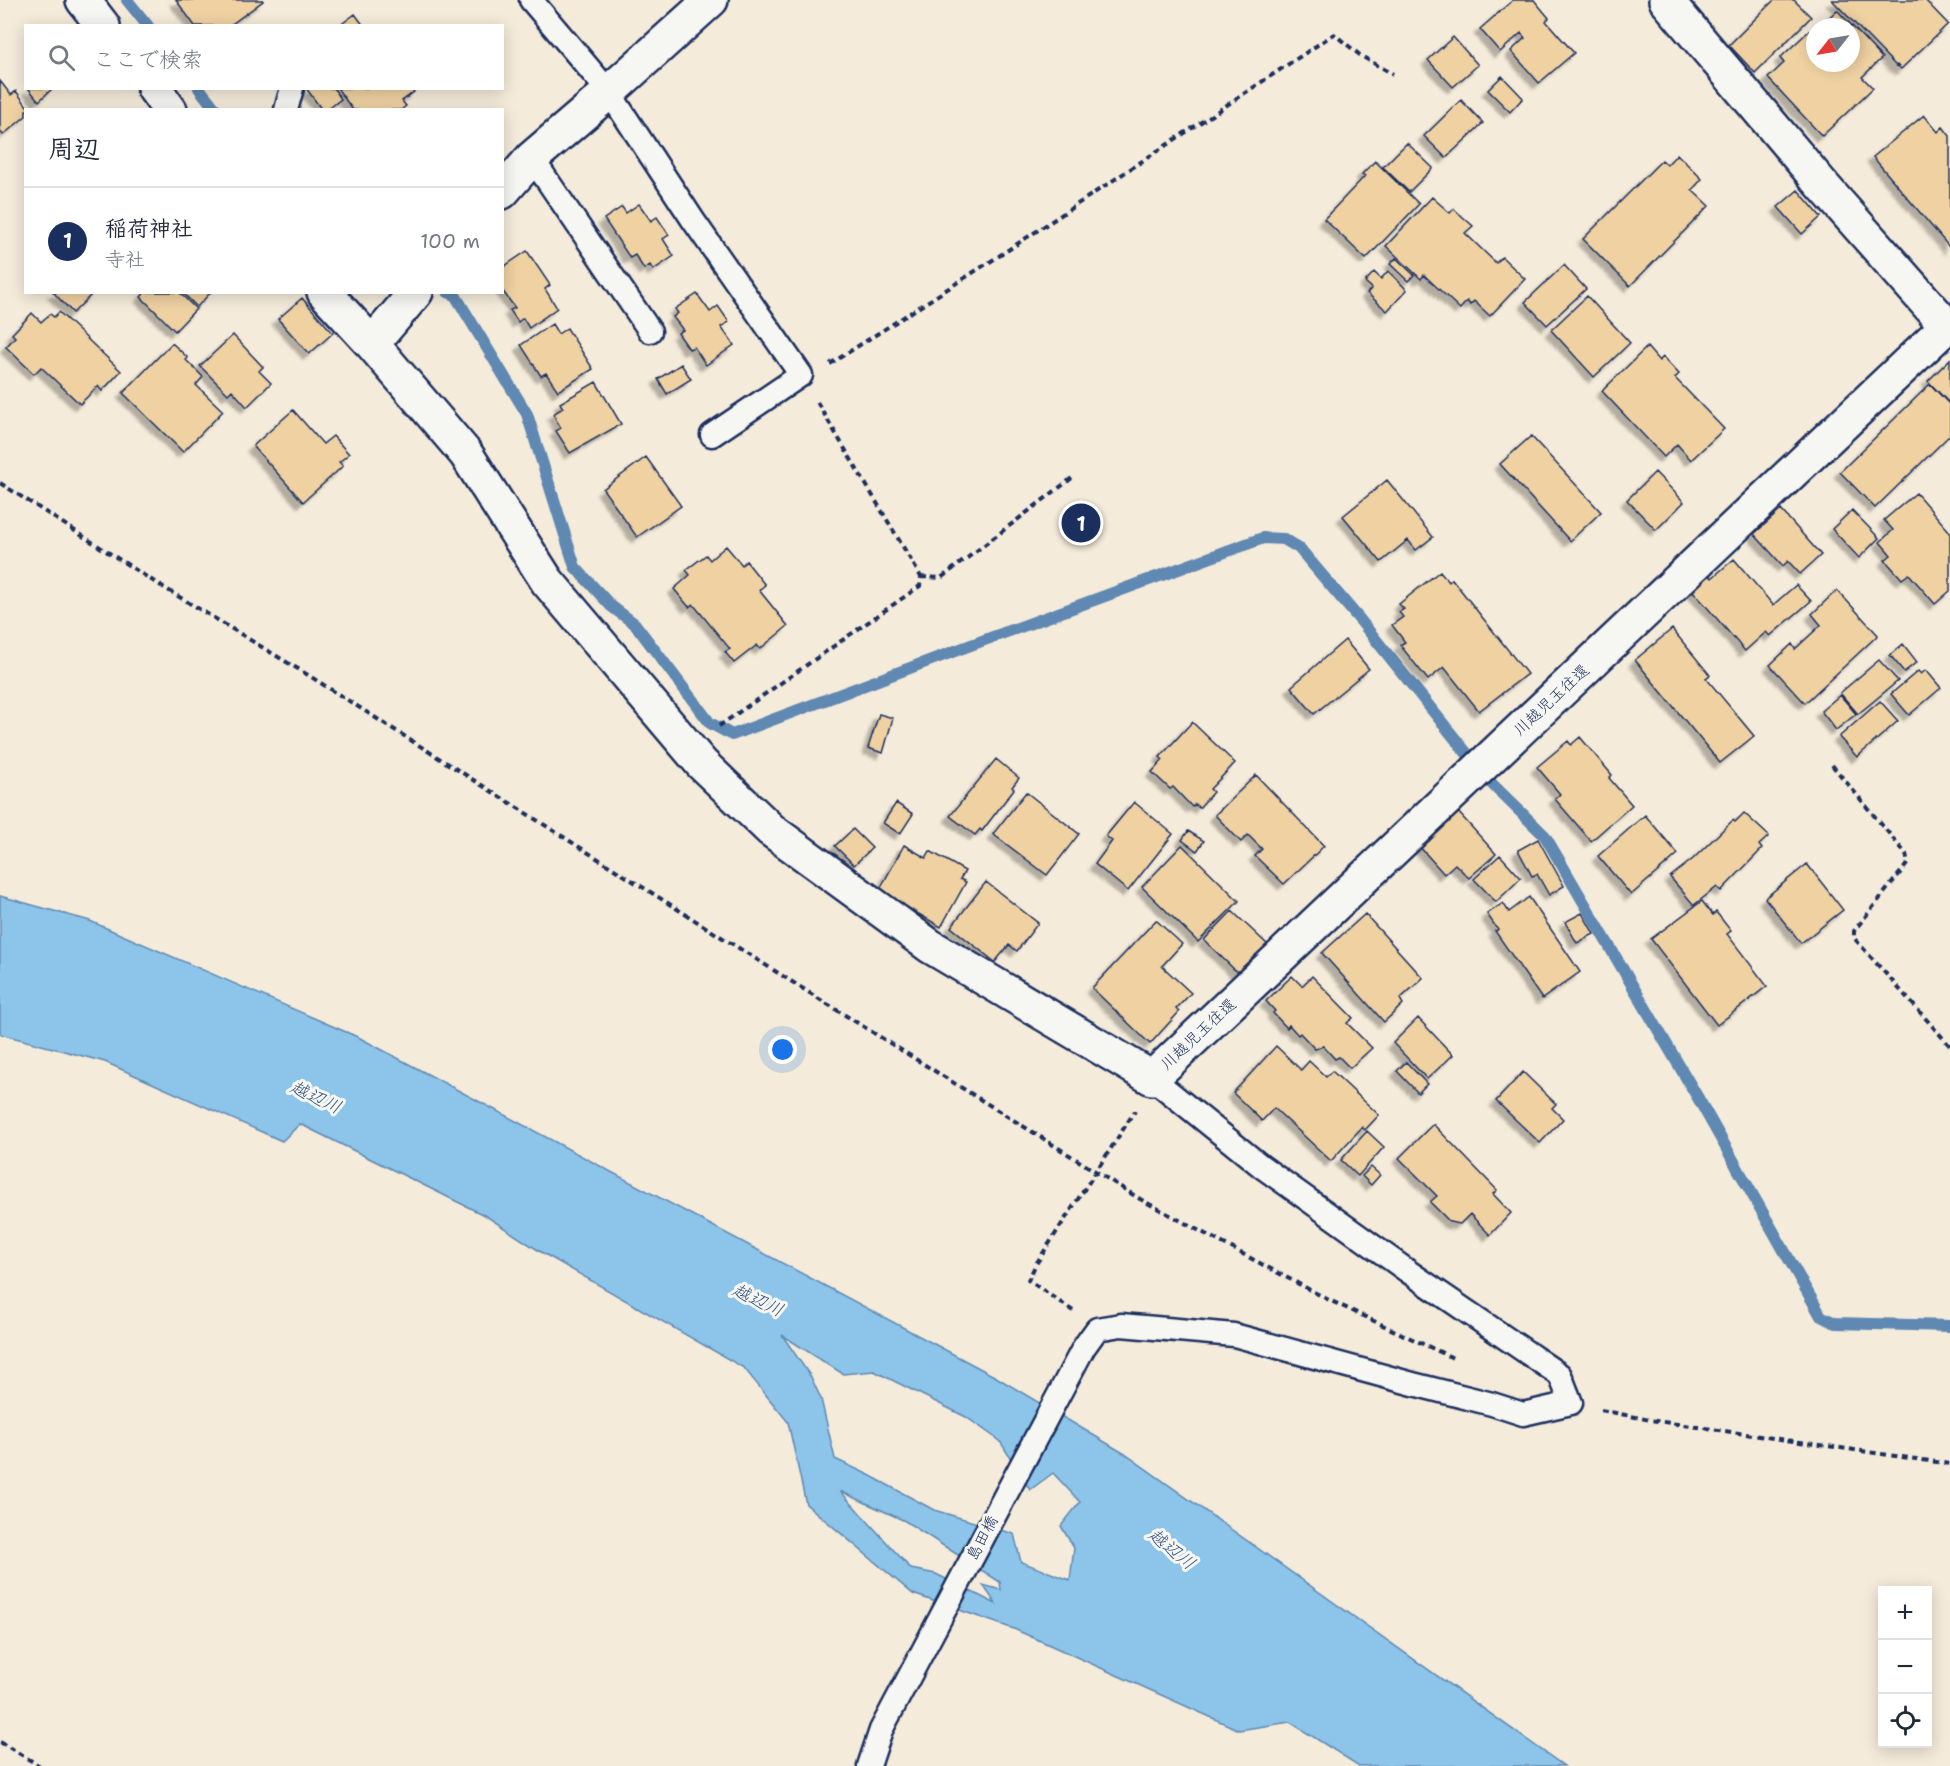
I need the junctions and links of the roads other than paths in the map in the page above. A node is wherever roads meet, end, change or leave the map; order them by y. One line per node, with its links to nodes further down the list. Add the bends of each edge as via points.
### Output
1 (83, 0): 5 (street)
2 (531, 0): 8 (lane)
3 (711, 0): 8 (street)
4 (1666, 0): 15 (street, via 1794,152)
5 (101, 24)
6 (155, 90): 9 (street)
7 (291, 90): 10 (lane)
8 (609, 93): 11 (street); 18 (lane, via 803,378)
9 (169, 108)
10 (287, 108)
11 (531, 158): 12 (street); 16 (lane)
12 (504, 190)
13 (326, 294): 17 (street)
14 (414, 294): 17 (street)
15 (1948, 324): 19 (street, 川越児玉往還)
16 (650, 331)
17 (372, 344): 19 (street, via 466,454 547,581 702,764 771,830 930,946)
18 (712, 435)
19 (1146, 1090): 20 (lane, 川越児玉往還, via 1560,1375 1571,1403 1523,1414 1234,1335 1121,1324)
20 (1091, 1338): 21 (lane, 島田橋, via 881,1730)
21 (869, 1766)

